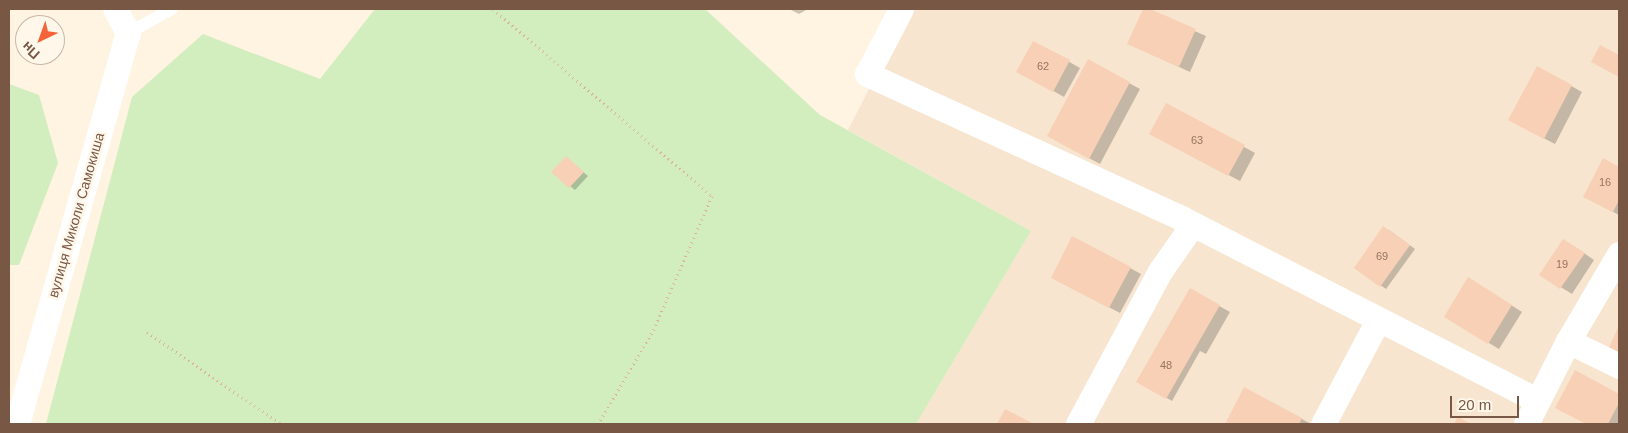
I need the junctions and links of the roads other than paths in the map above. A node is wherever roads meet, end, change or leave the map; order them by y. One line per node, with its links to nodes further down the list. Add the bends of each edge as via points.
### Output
1 (115, 9): 4 (street)
2 (172, 9): 4 (lane)
3 (901, 9): 5 (street, via 867,74)
4 (128, 33): 11 (street, вулиця Миколи Самокиша)
5 (1193, 224): 7 (street); 12 (street, via 1160,270)
6 (1619, 254): 8 (street)
7 (1378, 320): 10 (street); 13 (street)
8 (1568, 342): 9 (street); 10 (street)
9 (1619, 366)
10 (1538, 401): 14 (street)
11 (17, 424)
12 (1078, 424)
13 (1323, 424)
14 (1526, 424)

